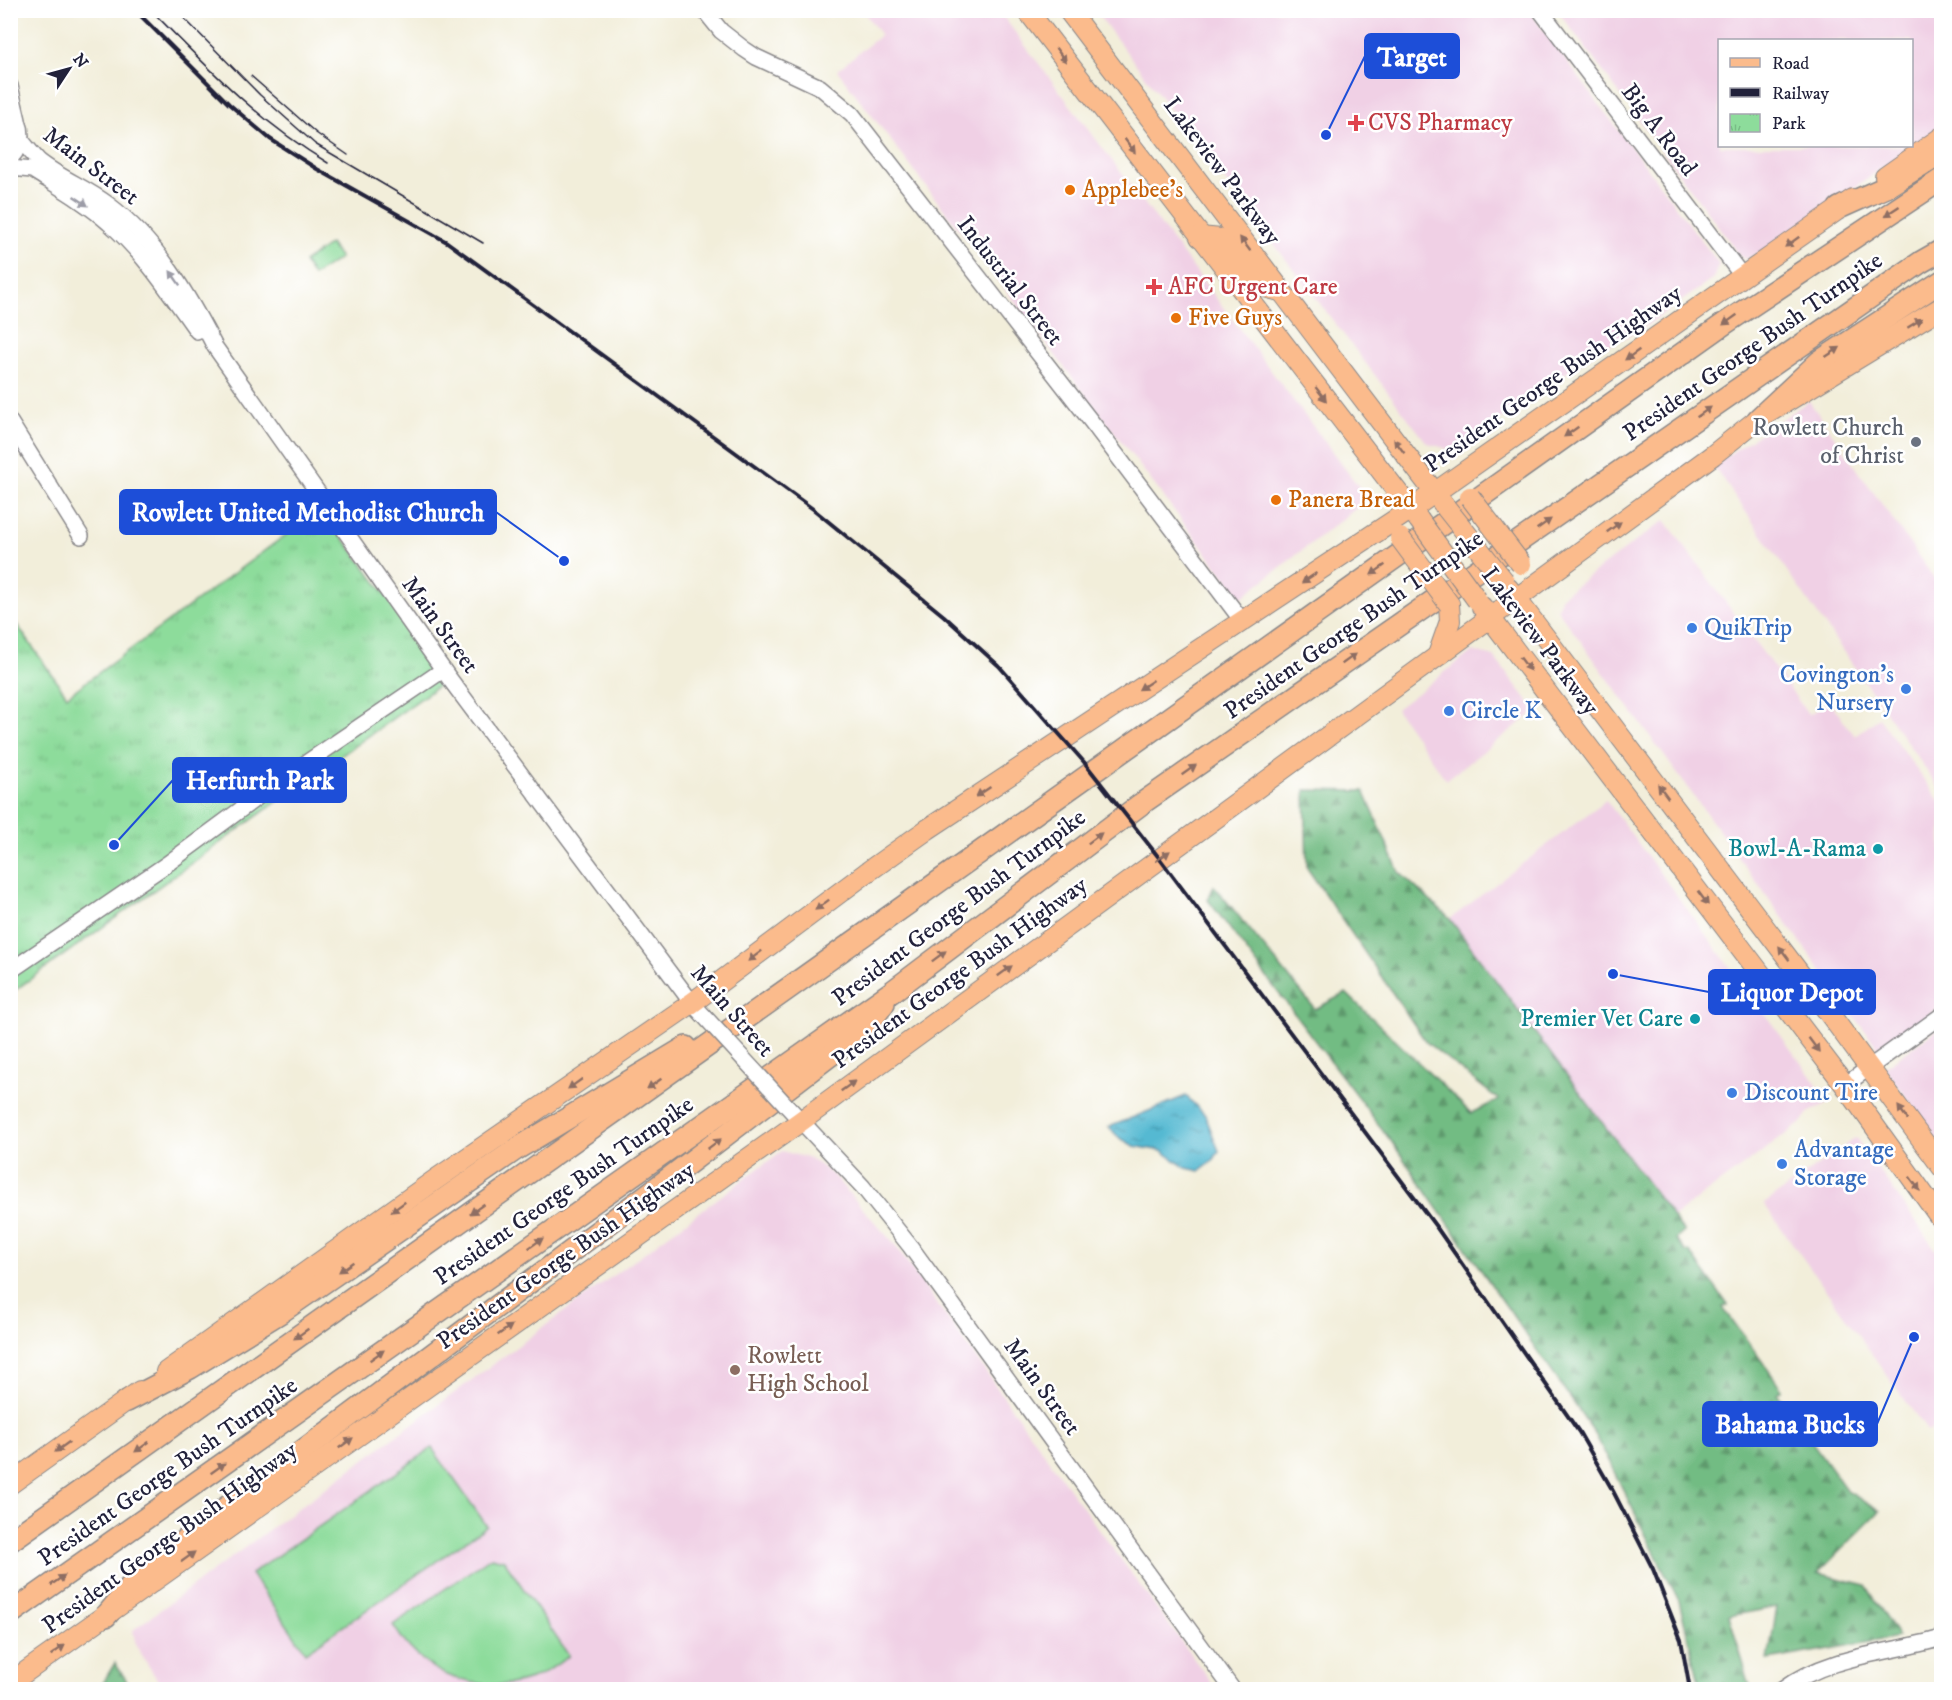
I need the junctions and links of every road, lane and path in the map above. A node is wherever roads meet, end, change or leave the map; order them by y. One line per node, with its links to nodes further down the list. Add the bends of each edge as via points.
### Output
1 (704, 10): 33 (street, Industrial Street, via 737,45 820,87 852,114)
2 (1027, 10): 7 (main road, Lakeview Parkway, one-way to 7)
3 (1068, 10): 5 (main road, Lakeview Parkway)
4 (1540, 10): 18 (street, Big A Road)
5 (1120, 80): 7 (main road); 20 (main road, Lakeview Parkway, one-way to 5)
6 (10, 86): 8 (street, Main Street)
7 (1095, 99): 16 (main road, Lakeview Parkway, one-way to 16)
8 (14, 115): 10 (street, Main Street, via 21,126)
9 (1941, 137): 15 (main road, President George Bush Highway)
10 (21, 140): 12 (street, Main Street); 22 (street, Main Street, one-way to 10, via 184,290 134,227 91,191 39,161)
11 (1941, 152): 15 (highway, via 1886,187)
12 (10, 159)
13 (10, 168): 22 (street, Main Street, one-way to 22, via 32,170 111,224 140,253 198,332)
14 (1941, 179): 42 (highway, President George Bush Turnpike, one-way to 42, via 1724,324)
15 (1839, 208): 18 (main road, President George Bush Highway, one-way to 18)
16 (1200, 237): 20 (main road, via 1221,239 1252,281); 27 (main road, Lakeview Parkway, one-way to 27)
17 (1941, 250): 39 (highway, President George Bush Turnpike, one-way to 17, via 1141,804)
18 (1743, 277): 25 (main road, President George Bush Highway, one-way to 25)
19 (1941, 281): 23 (highway, one-way to 19, via 1820,361)
20 (1280, 291): 26 (main road, Lakeview Parkway, one-way to 20)
21 (1941, 307): 23 (main road, President George Bush Highway, one-way to 21)
22 (215, 347): 35 (street, Main Street)
23 (1758, 420): 30 (main road, President George Bush Highway, one-way to 23)
24 (10, 422): 29 (street)
25 (1497, 449): 26 (main road, President George Bush Highway); 30 (main road, bridge, via 1471,475 1467,489 1470,497 1521,564 1536,568)
26 (1439, 498): 27 (main road, President George Bush Highway); 31 (main road, Lakeview Parkway, bridge)
27 (1414, 515): 28 (main road, President George Bush Highway); 32 (main road, Lakeview Parkway, bridge)
28 (1377, 532): 33 (main road, President George Bush Highway, one-way to 33); 34 (main road, bridge, via 1391,532 1400,538 1449,604 1450,621)
29 (81, 536)
30 (1569, 559): 31 (main road, President George Bush Highway)
31 (1516, 598): 32 (main road, President George Bush Highway); 36 (main road, Lakeview Parkway, one-way to 31)
32 (1490, 618): 34 (main road, President George Bush Highway); 37 (main road, Lakeview Parkway, one-way to 37)
33 (1243, 622): 40 (main road, President George Bush Highway, one-way to 40, via 866,873)
34 (1438, 655): 45 (main road, President George Bush Highway, one-way to 34)
35 (443, 669): 38 (street); 40 (street, Main Street)
36 (1693, 831): 37 (main road); 43 (main road, Lakeview Parkway, one-way to 36)
37 (1668, 851): 44 (main road, Lakeview Parkway, one-way to 44)
38 (10, 972)
39 (892, 991): 51 (highway, President George Bush Turnpike, one-way to 39); 52 (highway, one-way to 39, via 134,1582 219,1514 866,1028)
40 (698, 1009): 45 (street, Main Street, bridge); 48 (main road, President George Bush Highway, one-way to 48, via 435,1180)
41 (1941, 1015): 43 (street)
42 (718, 1038): 48 (highway, one-way to 48, via 683,1047 535,1138 281,1312); 50 (highway, President George Bush Turnpike, one-way to 50)
43 (1869, 1067): 44 (street); 46 (main road, Lakeview Parkway, one-way to 43)
44 (1845, 1085): 47 (main road, Lakeview Parkway, one-way to 47)
45 (794, 1113): 52 (main road, President George Bush Highway, one-way to 45, via 430,1383); 55 (street, Main Street, via 863,1187 916,1255)
46 (1941, 1167)
47 (1941, 1220)
48 (127, 1401): 49 (main road, President George Bush Highway, one-way to 49)
49 (10, 1484)
50 (10, 1541)
51 (10, 1614)
52 (106, 1616): 54 (main road, President George Bush Highway, one-way to 52)
53 (1941, 1638): 56 (street, via 1822,1667)
54 (10, 1683)
55 (1233, 1689)
56 (1782, 1689)

